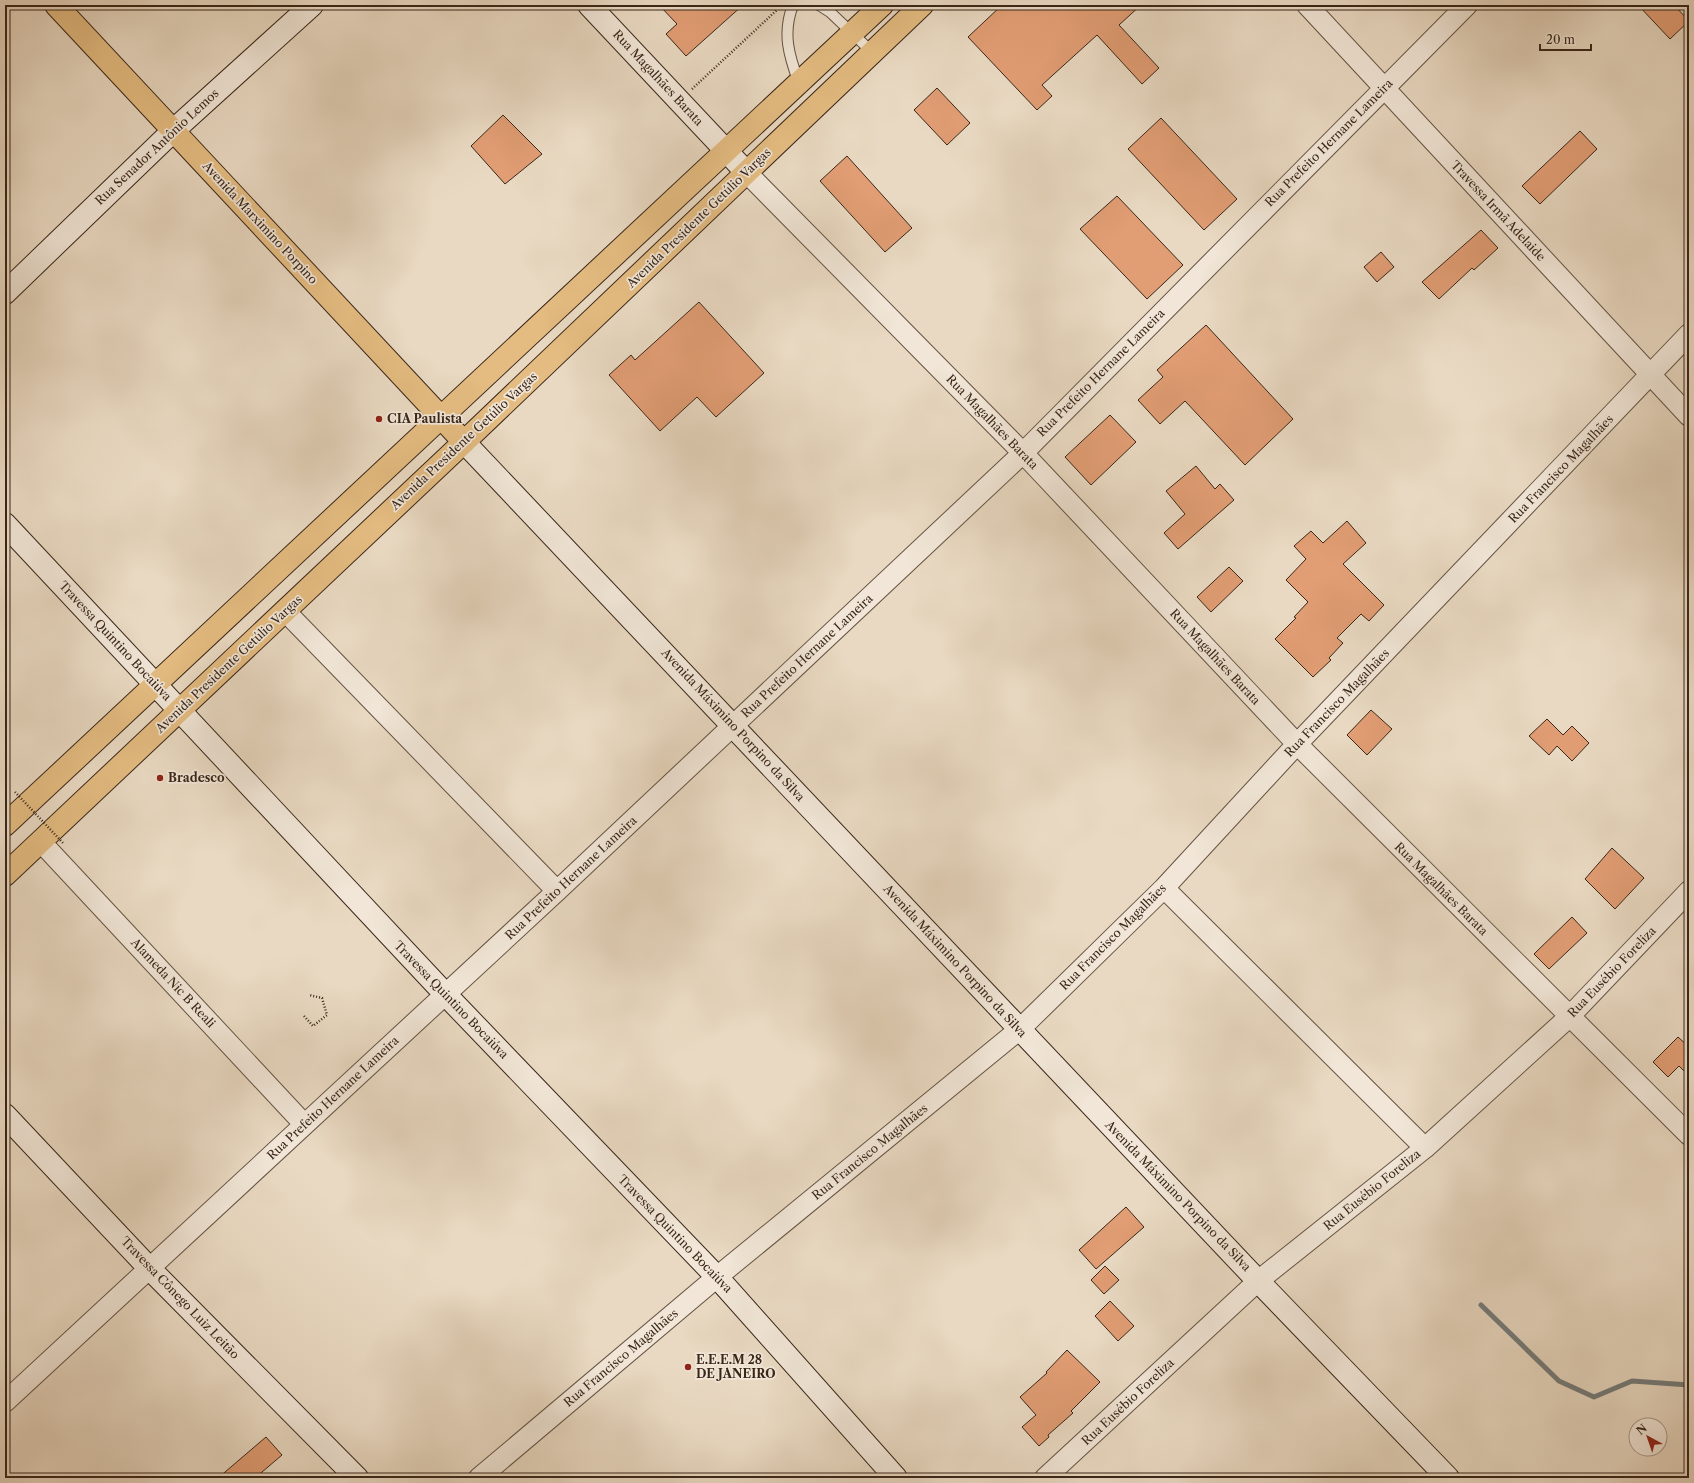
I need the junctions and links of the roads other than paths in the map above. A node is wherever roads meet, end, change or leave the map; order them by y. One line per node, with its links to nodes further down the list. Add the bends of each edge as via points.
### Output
1 (56, 5): 14 (main road, Avenida Marximino Porpino)
2 (312, 5): 14 (street, Rua Senador Antônio Lemos)
3 (589, 5): 15 (street, Rua Magalhães Barata)
4 (793, 5): 12 (lane, via 788,17 787,38 789,57)
5 (819, 5): 10 (lane)
6 (882, 5): 10 (main road)
7 (922, 5): 11 (main road, Avenida Presidente Getúlio Vargas)
8 (1307, 5): 13 (street, Travessa Irmã Adelaide)
9 (1467, 5): 13 (street, Rua Prefeito Hernane Lameira)
10 (853, 32): 11 (lane); 12 (main road)
11 (871, 51): 16 (main road, Avenida Presidente Getúlio Vargas)
12 (799, 83): 15 (main road)
13 (1384, 88): 19 (street, Travessa Irmã Adelaide); 23 (street, Rua Prefeito Hernane Lameira)
14 (174, 130): 17 (street, Rua Senador Antônio Lemos); 21 (main road, Avenida Marximino Porpino)
15 (727, 151): 16 (street, Rua Magalhães Barata); 21 (main road)
16 (747, 173): 22 (main road, Avenida Presidente Getúlio Vargas); 23 (street, Rua Magalhães Barata)
17 (5, 292)
18 (1689, 334): 19 (street, Rua Francisco Magalhães)
19 (1651, 375): 20 (street, Travessa Irmã Adelaide); 29 (street, Rua Francisco Magalhães)
20 (1689, 416)
21 (441, 418): 22 (main road, Avenida Marximino Porpino); 26 (main road)
22 (464, 442): 25 (main road, Avenida Presidente Getúlio Vargas); 28 (street, Avenida Máximino Porpino da Silva)
23 (1023, 453): 28 (street, Rua Prefeito Hernane Lameira); 29 (street, Rua Magalhães Barata)
24 (5, 524): 26 (street, Travessa Quintino Bocaiúva)
25 (285, 611): 27 (main road, Avenida Presidente Getúlio Vargas); 34 (street)
26 (155, 685): 27 (street, Travessa Quintino Bocaiúva); 30 (main road)
27 (179, 710): 31 (main road, Avenida Presidente Getúlio Vargas); 36 (street, Travessa Quintino Bocaiúva)
28 (734, 725): 34 (street, Rua Prefeito Hernane Lameira); 38 (street, Avenida Máximino Porpino da Silva)
29 (1297, 744): 33 (street, Rua Francisco Magalhães); 37 (street, Rua Magalhães Barata)
30 (5, 825)
31 (41, 842): 32 (main road, Avenida Presidente Getúlio Vargas); 40 (street, Alameda Nic B Reali)
32 (5, 875)
33 (1164, 888): 38 (street, Rua Francisco Magalhães); 42 (street)
34 (557, 891): 36 (street, Rua Prefeito Hernane Lameira)
35 (1689, 891): 37 (street, Rua Eusébio Foreliza)
36 (446, 995): 40 (street, Rua Prefeito Hernane Lameira); 44 (street, Travessa Quintino Bocaiúva)
37 (1569, 1017): 41 (street, Rua Magalhães Barata); 42 (street, Rua Eusébio Foreliza)
38 (1020, 1029): 44 (street, Rua Francisco Magalhães); 45 (street, Avenida Máximino Porpino da Silva)
39 (5, 1115): 43 (street, Travessa Cônego Luiz Leitão)
40 (304, 1124): 43 (street, Rua Prefeito Hernane Lameira)
41 (1689, 1135)
42 (1425, 1148): 45 (street, Rua Eusébio Foreliza)
43 (150, 1269): 46 (street, Rua Prefeito Hernane Lameira); 47 (street, Travessa Cônego Luiz Leitão)
44 (717, 1277): 48 (street, Rua Francisco Magalhães); 49 (street, Travessa Quintino Bocaiúva)
45 (1258, 1281): 50 (street, Rua Eusébio Foreliza); 51 (street, Avenida Máximino Porpino da Silva)
46 (5, 1402)
47 (357, 1478)
48 (479, 1478)
49 (896, 1478)
50 (1045, 1478)
51 (1448, 1478)

